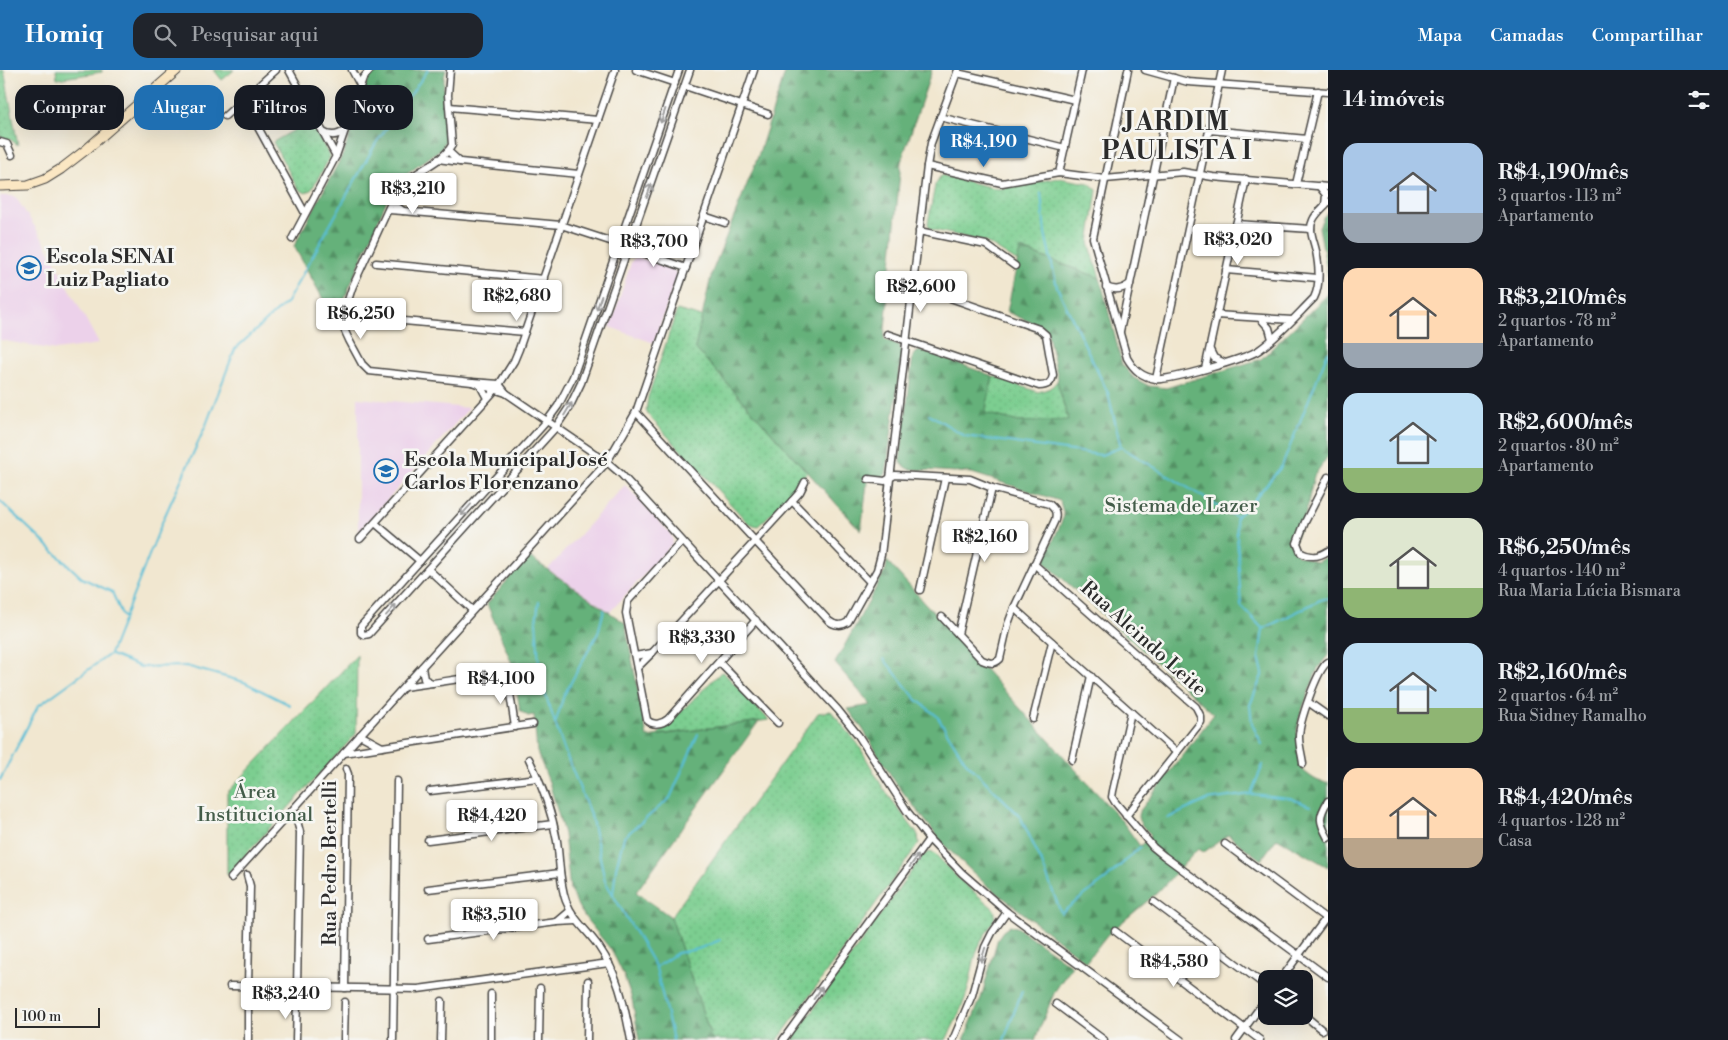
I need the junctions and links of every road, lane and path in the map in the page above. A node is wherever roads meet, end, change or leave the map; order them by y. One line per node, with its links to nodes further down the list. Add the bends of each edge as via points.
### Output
1 (177, 70): 58 (main road, via 61,170 28,185)
2 (276, 70): 19 (street)
3 (289, 70): 36 (street)
4 (352, 70): 20 (street)
5 (370, 70): 20 (street)
6 (450, 70): 27 (street)
7 (615, 70): 32 (street)
8 (636, 70): 18 (street)
9 (680, 70): 18 (street)
10 (690, 70): 22 (street)
11 (754, 70): 26 (street)
12 (1082, 70): 25 (street)
13 (1128, 70): 54 (street)
14 (1146, 70): 17 (street)
15 (1222, 70): 21 (street)
16 (958, 72): 25 (street); 31 (street)
17 (1174, 78): 21 (street); 45 (street)
18 (675, 83): 74 (street, one-way to 74)
19 (260, 85)
20 (360, 85)
21 (1219, 85): 23 (street); 35 (street)
22 (685, 86): 26 (street); 75 (street, one-way to 22)
23 (1318, 92): 24 (street); 37 (street)
24 (1328, 92)
25 (1075, 100): 39 (street)
26 (742, 106): 29 (street); 67 (street)
27 (449, 107): 32 (street); 40 (street, via 453,140)
28 (234, 108): 30 (street)
29 (768, 114)
30 (225, 116)
31 (940, 117): 39 (street); 46 (street)
32 (598, 120): 49 (street)
33 (259, 130): 66 (street)
34 (345, 130): 36 (street, via 332,136); 42 (street)
35 (1209, 130): 37 (street); 51 (street)
36 (322, 131): 42 (street)
37 (1307, 139): 47 (street)
38 (0, 142): 41 (street, via 7,144)
39 (1065, 148): 48 (street)
40 (448, 151): 43 (street); 44 (street)
41 (12, 155)
42 (336, 156): 66 (street)
43 (438, 159): 44 (street); 62 (street, via 400,185)
44 (460, 162): 49 (street)
45 (1156, 163): 50 (street); 52 (street)
46 (927, 166): 48 (street, via 1002,183); 72 (street)
47 (1299, 171): 56 (street); 57 (street, via 1300,179)
48 (1059, 172): 54 (street)
49 (580, 174): 70 (street)
50 (1166, 174): 51 (street, via 1183,172); 52 (street)
51 (1199, 175): 55 (street); 99 (street)
52 (1153, 176): 53 (street); 61 (street)
53 (1137, 177): 54 (street); 61 (street, via 1146,182)
54 (1105, 179): 84 (street, via 1093,238)
55 (1246, 179): 56 (street); 69 (street)
56 (1296, 184): 57 (street)
57 (1307, 185): 59 (street)
58 (0, 186)
59 (1319, 186): 60 (street); 63 (street, via 1326,195)
60 (1328, 187)
61 (1150, 190): 82 (street)
62 (392, 203): 64 (street); 65 (street)
63 (1327, 204): 71 (street, via 1314,218)
64 (389, 210): 65 (street); 76 (street)
65 (403, 211): 70 (street)
66 (305, 213): 73 (street)
67 (704, 216): 68 (street); 78 (street)
68 (726, 223)
69 (1236, 224): 71 (street); 79 (street)
70 (561, 226): 74 (street); 81 (street)
71 (1311, 229): 80 (street)
72 (919, 231): 77 (street, via 986,245); 83 (street)
73 (292, 239)
74 (619, 244): 107 (street, one-way to 107, via 573,377)
75 (629, 248): 78 (street); 108 (street, one-way to 75, via 582,383)
76 (366, 259): 81 (street, via 376,263); 86 (street)
77 (1015, 266)
78 (686, 268): 106 (street)
79 (1226, 270): 80 (street); 85 (street)
80 (1318, 278): 89 (street, via 1314,298)
81 (544, 280): 91 (street)
82 (1130, 284): 84 (street, via 1121,289); 92 (street)
83 (913, 285): 95 (street); 95 (street, via 1039,328 1046,335 1054,375 1048,385 1039,386)
84 (1106, 287): 92 (street)
85 (1216, 315): 88 (street); 96 (street)
86 (344, 316): 87 (street); 87 (street); 100 (street, via 349,340 366,369)
87 (360, 317): 91 (street)
88 (1260, 318): 89 (street); 90 (street); 94 (street, via 1269,328)
89 (1292, 320): 90 (street)
90 (1282, 329): 94 (street)
91 (525, 332): 101 (street, via 514,361)
92 (1120, 332): 99 (street, via 1133,368)
93 (887, 334): 95 (street)
94 (1272, 339): 97 (street, via 1256,352)
95 (908, 341): 110 (street)
96 (1210, 348): 97 (street, via 1214,358); 98 (street)
97 (1225, 363): 98 (street)
98 (1205, 369): 99 (street, via 1172,379)
99 (1156, 380)
100 (472, 382): 101 (street); 102 (street)
101 (500, 384): 103 (street); 104 (street)
102 (480, 385): 103 (street); 105 (street)
103 (494, 390): 104 (street); 105 (street)
104 (506, 393): 107 (street)
105 (487, 398): 118 (street)
106 (636, 412): 109 (street); 120 (street)
107 (547, 421): 108 (street); 123 (street, one-way to 123)
108 (556, 427): 109 (street); 125 (street)
109 (607, 462): 121 (street); 130 (street)
110 (891, 477): 112 (street); 113 (street, via 886,481); 127 (street, via 880,562)
111 (1328, 477): 116 (street)
112 (945, 478): 115 (street, via 970,479); 128 (street)
113 (868, 479)
114 (804, 482): 117 (street)
115 (992, 488): 124 (street, via 1049,504 1055,510 1055,520); 133 (street)
116 (1325, 493): 122 (street, via 1305,522 1297,542 1306,556 1321,556)
117 (792, 501): 120 (street); 127 (street)
118 (376, 523): 119 (street); 123 (street)
119 (360, 539)
120 (755, 540): 126 (street); 127 (street, via 835,624 845,624 851,618)
121 (682, 541): 126 (street); 136 (street, via 626,604)
122 (1328, 551)
123 (420, 561): 125 (street, one-way to 125, via 361,626 361,633 369,634)
124 (1034, 564): 129 (street); 156 (street, Rua Alcindo Leite, via 1196,707 1202,717 1201,722)
125 (428, 569): 130 (street)
126 (720, 580): 132 (street); 135 (street)
127 (870, 582)
128 (920, 590)
129 (1014, 608): 133 (street, via 1000,659 996,662 982,660); 134 (street)
130 (472, 610): 139 (street)
131 (942, 617): 133 (street)
132 (756, 620): 137 (street); 170 (street, via 858,735 893,791)
133 (958, 634)
134 (1052, 642): 142 (street); 149 (street)
135 (652, 653): 136 (street); 140 (street)
136 (635, 656): 140 (street)
137 (719, 662): 140 (street, via 668,719 657,724 646,716); 150 (street)
138 (1328, 662): 146 (street, via 1320,670)
139 (422, 667): 141 (street); 143 (street)
140 (638, 668)
141 (415, 674): 143 (street); 145 (street)
142 (1091, 676): 147 (street); 159 (street)
143 (424, 679): 144 (street)
144 (432, 683): 145 (street); 152 (street, via 492,676 508,680)
145 (404, 687): 153 (street)
146 (1308, 702): 148 (street); 160 (street, via 1299,737)
147 (1131, 712): 156 (street); 166 (street, via 1112,797)
148 (1328, 716)
149 (1033, 719)
150 (778, 723)
151 (533, 724): 152 (street)
152 (515, 727): 154 (street)
153 (358, 737): 154 (street); 155 (street, via 359,746); 157 (street)
154 (382, 747): 155 (street)
155 (370, 748): 157 (street)
156 (1176, 752): 166 (street, Rua Alcindo Leite)
157 (344, 753): 175 (street)
158 (529, 759): 162 (street)
159 (1072, 760)
160 (1303, 764)
161 (346, 768): 194 (street, Rua Pedro Bertelli)
162 (538, 778): 164 (street); 168 (street)
163 (396, 781): 195 (street)
164 (430, 791)
165 (1328, 801): 169 (street, via 1320,816)
166 (1126, 816): 185 (street, via 1164,856)
167 (297, 821): 193 (street, via 300,832)
168 (553, 824): 171 (street); 173 (street)
169 (1328, 838)
170 (929, 839): 179 (street); 207 (street, one-way to 170)
171 (428, 840)
172 (1225, 844): 180 (street)
173 (560, 873): 176 (street); 178 (street)
174 (247, 875): 192 (street, via 250,886)
175 (231, 878)
176 (428, 889)
177 (1154, 902): 189 (street)
178 (570, 911): 181 (street); 182 (street)
179 (1007, 912): 219 (street, one-way to 219, via 985,947 972,995); 221 (street)
180 (1327, 919): 185 (street)
181 (576, 921): 182 (street); 186 (street)
182 (557, 922): 184 (street)
183 (1115, 931): 205 (street)
184 (428, 939)
185 (1299, 955): 187 (street); 188 (street)
186 (609, 963): 195 (street, via 418,989); 216 (street, via 624,1003)
187 (1288, 970)
188 (1328, 976)
189 (1258, 980)
190 (588, 981): 215 (street)
191 (230, 986): 192 (street)
192 (248, 986): 193 (street)
193 (297, 987): 194 (street)
194 (345, 988): 195 (street)
195 (394, 988): 211 (street)
196 (540, 988): 214 (street)
197 (491, 994): 213 (street)
198 (248, 1001): 208 (street)
199 (297, 1001): 209 (street)
200 (442, 1001): 212 (street)
201 (345, 1002): 210 (street)
202 (1056, 1004): 220 (street)
203 (1258, 1010): 205 (street)
204 (1313, 1023): 206 (street)
205 (1245, 1028): 222 (street); 223 (street)
206 (1322, 1030)
207 (790, 1032): 217 (street); 218 (street)
208 (248, 1040)
209 (296, 1040)
210 (344, 1040)
211 (393, 1040)
212 (441, 1040)
213 (490, 1040)
214 (539, 1040)
215 (587, 1040)
216 (629, 1040)
217 (783, 1040)
218 (788, 1040)
219 (954, 1040)
220 (1104, 1040)
221 (1180, 1040)
222 (1236, 1040)
223 (1260, 1040)

